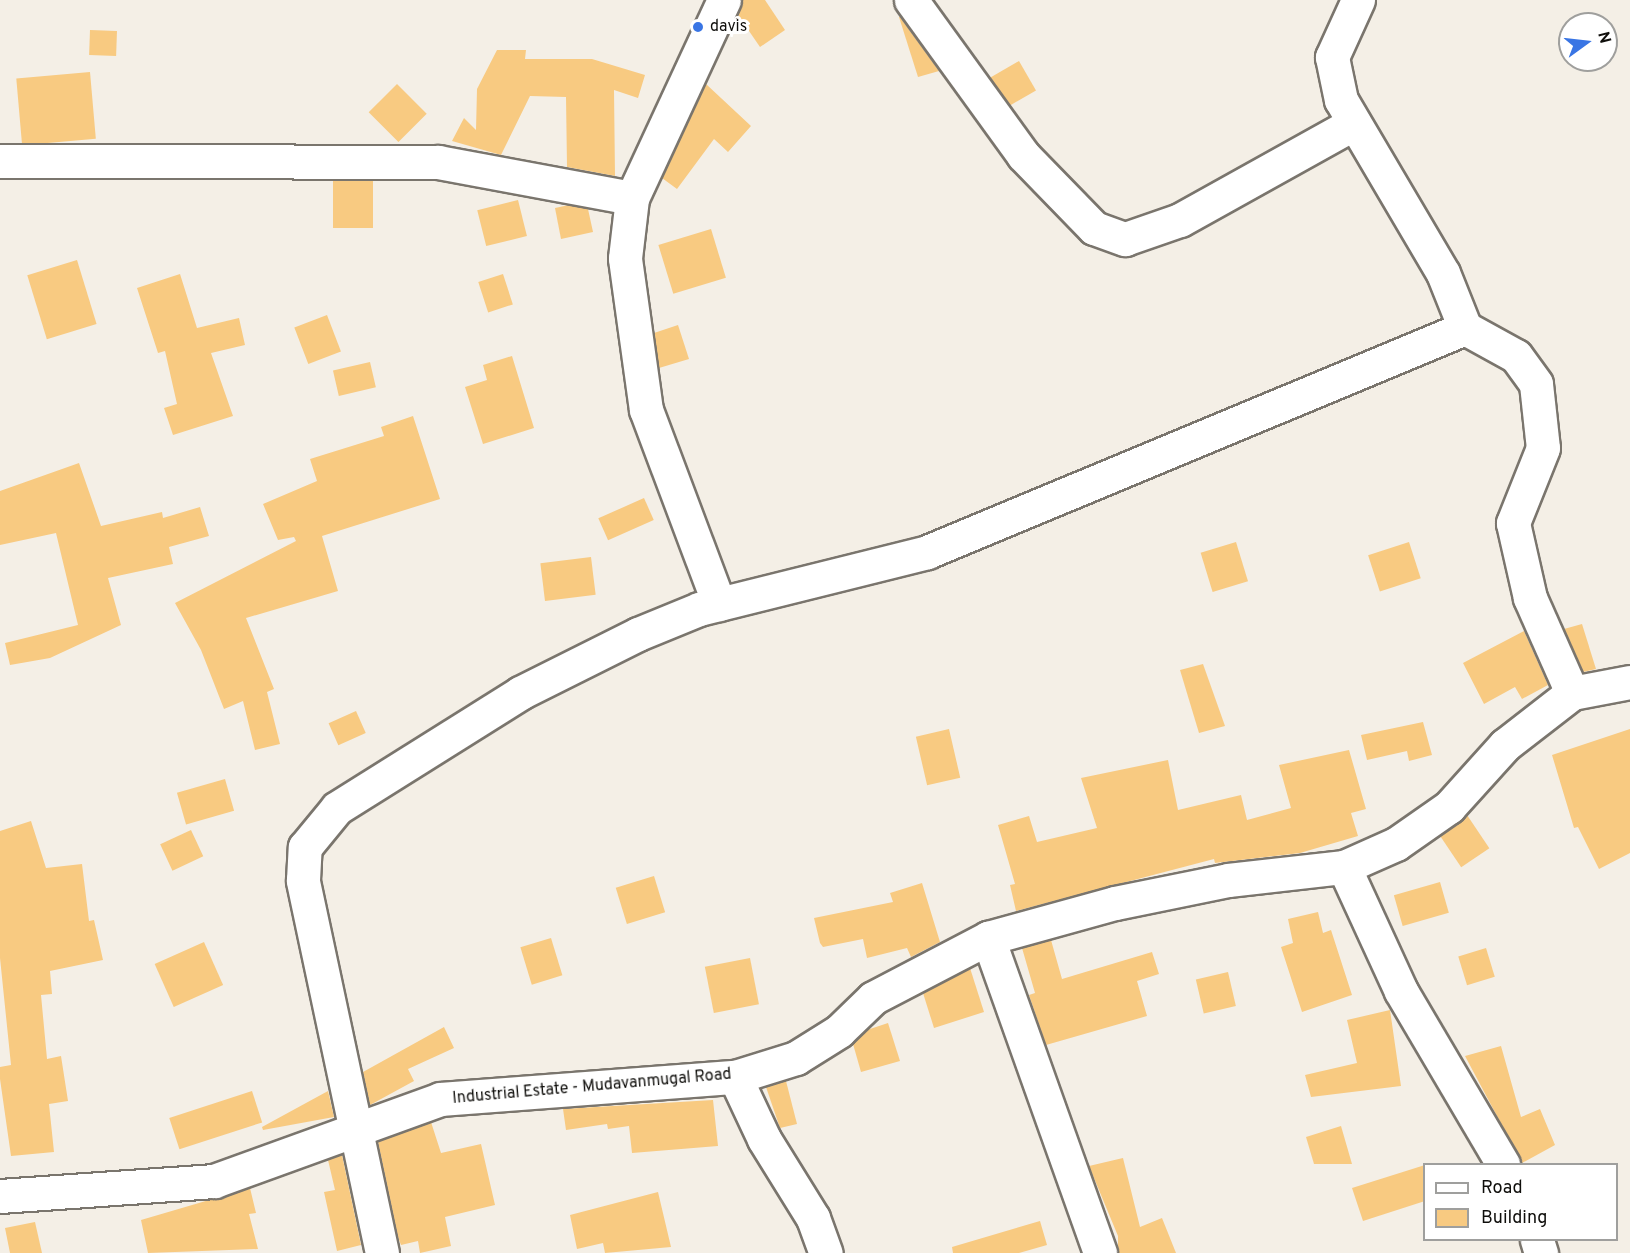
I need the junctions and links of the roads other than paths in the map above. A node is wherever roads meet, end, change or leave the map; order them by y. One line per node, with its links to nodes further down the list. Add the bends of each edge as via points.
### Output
1 (724, 0): 6 (street)
2 (911, 0): 4 (street, via 1023,155 1094,228 1125,239 1180,220)
3 (1358, 0): 4 (street, via 1332,57 1333,80)
4 (1354, 123): 7 (street, via 1443,273)
5 (0, 161): 6 (street, via 438,162)
6 (632, 198): 8 (street, via 625,258 646,410)
7 (1465, 328): 8 (street, via 927,552); 10 (street, via 1516,356 1536,384 1543,448 1513,523 1530,598)
8 (719, 604): 14 (street, via 639,634 520,693 337,808 305,847 303,880)
9 (1630, 682): 10 (street, Industrial Estate - Mudavanmugal Road)
10 (1572, 693): 11 (street, Industrial Estate - Mudavanmugal Road, via 1505,745 1449,807 1396,844)
11 (1344, 867): 12 (street, Industrial Estate - Mudavanmugal Road, via 1194,887 1115,903); 15 (street, via 1401,991)
12 (988, 938): 13 (street, Industrial Estate - Mudavanmugal Road, via 873,998 839,1031 796,1058); 19 (street)
13 (735, 1077): 14 (street, Industrial Estate - Mudavanmugal Road, via 440,1099); 18 (street, via 764,1139 813,1218)
14 (358, 1126): 16 (street, Industrial Estate - Mudavanmugal Road, via 214,1181); 17 (street)
15 (1502, 1163)
16 (0, 1196)
17 (382, 1253)
18 (825, 1253)
19 (1100, 1253)

